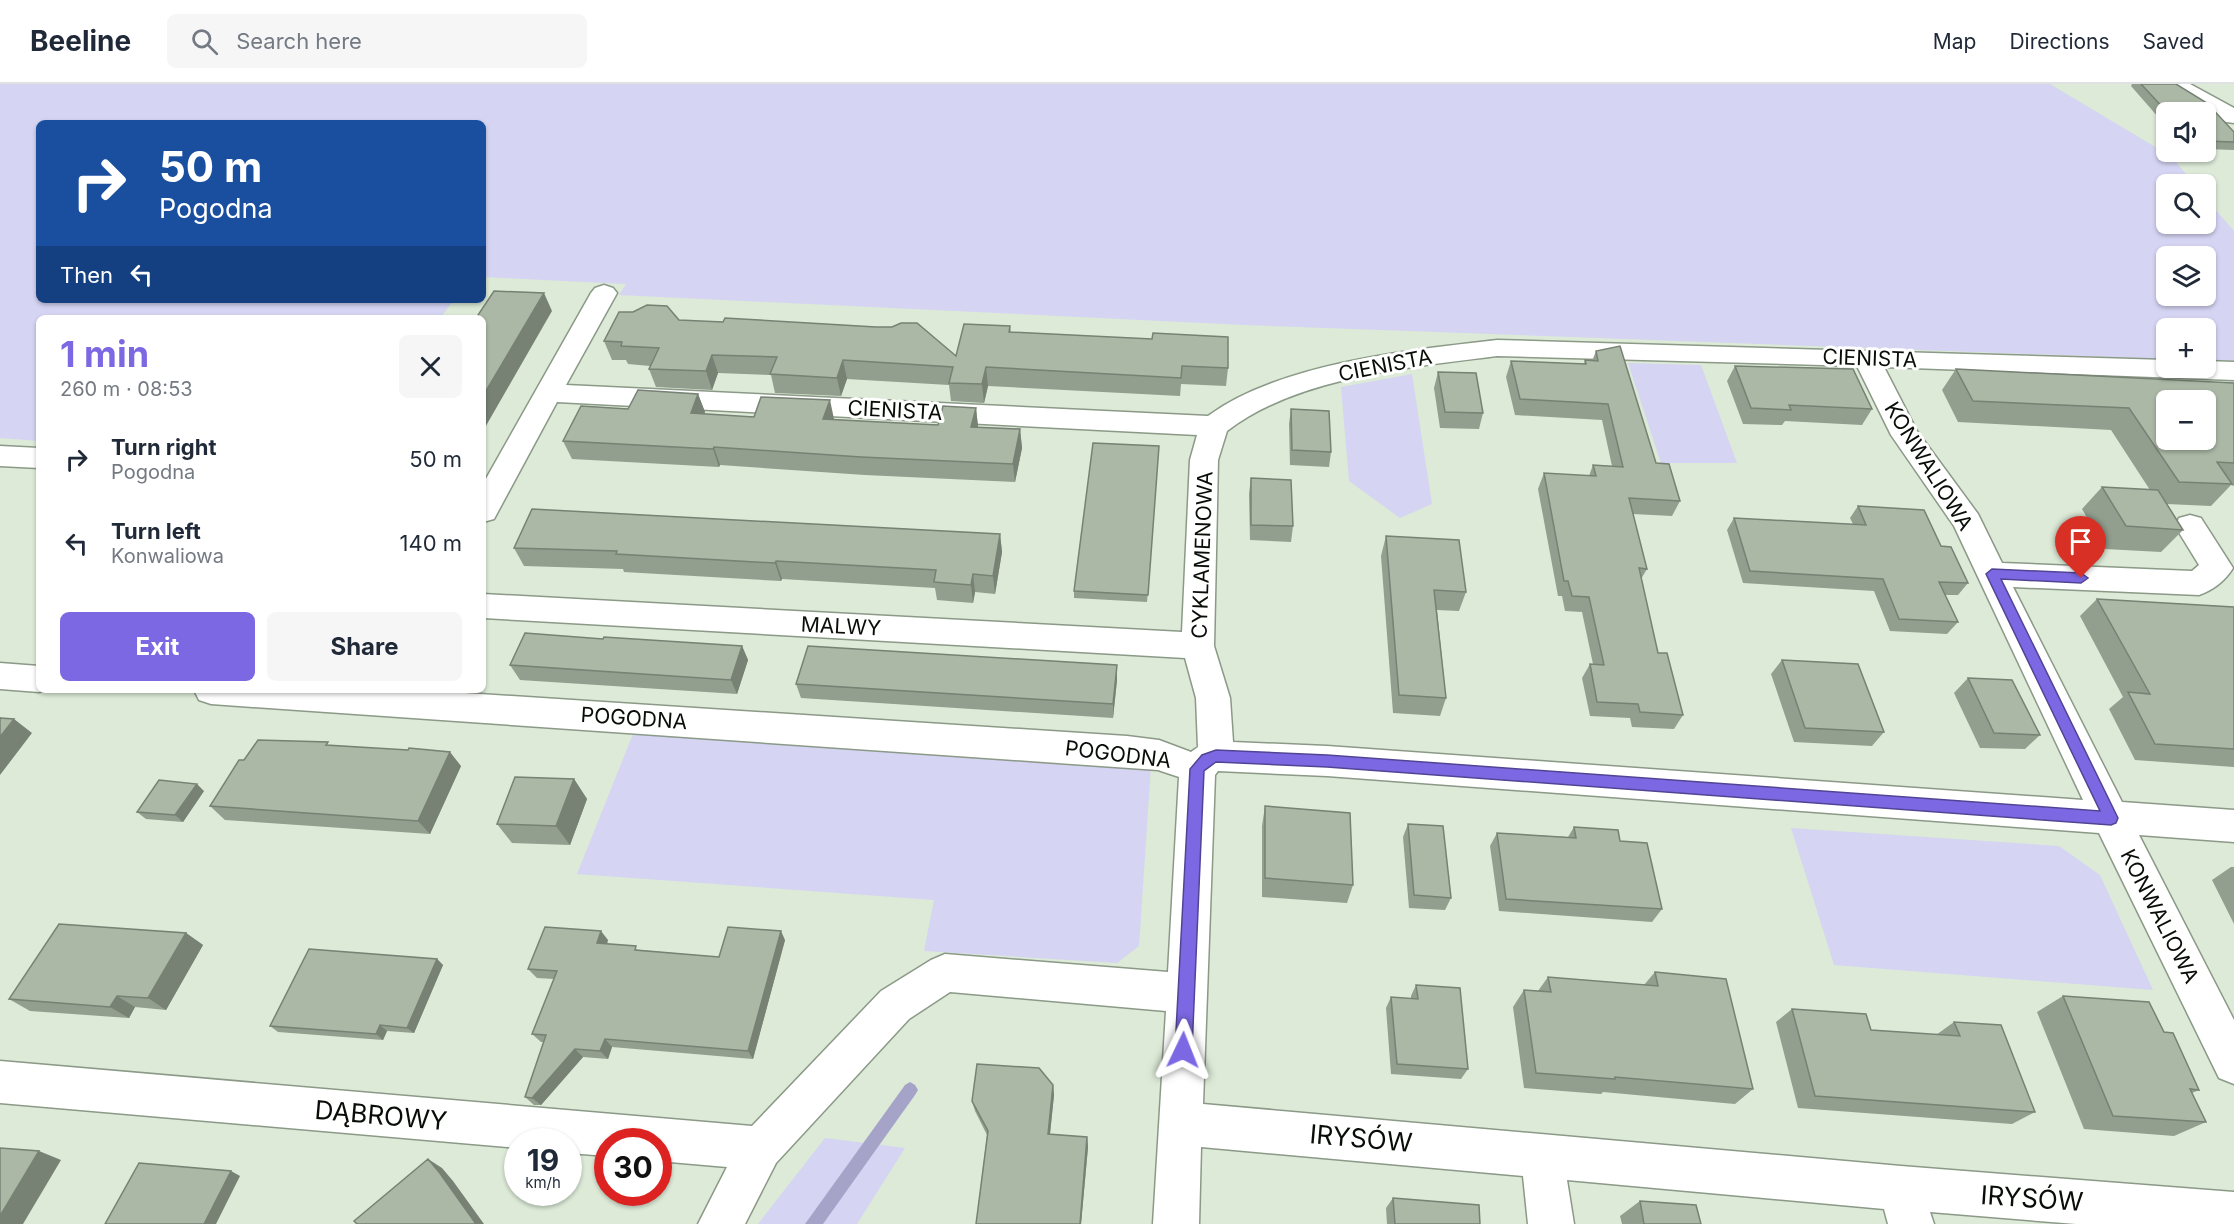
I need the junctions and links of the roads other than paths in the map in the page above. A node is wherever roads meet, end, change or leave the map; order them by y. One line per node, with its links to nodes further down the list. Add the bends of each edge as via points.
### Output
1 (2174, 84): 2 (street)
2 (2234, 117)
3 (604, 293): 6 (street)
4 (1866, 358): 5 (street, CIENISTA); 7 (street, CIENISTA, via 1523,348 1469,350 1314,379 1257,400); 13 (street, KONWALIOWA, via 1905,435 1956,504)
5 (2234, 371)
6 (548, 393): 7 (street, CIENISTA); 10 (street)
7 (1214, 426): 15 (street, CYKLAMENOWA, via 1204,460)
8 (0, 456): 9 (street)
9 (36, 458)
10 (490, 484): 11 (street)
11 (486, 499)
12 (2190, 526): 13 (street, via 2217,568 2199,583)
13 (1992, 574): 20 (street, KONWALIOWA)
14 (486, 606): 15 (street, MALWY)
15 (1198, 646): 19 (street, CYKLAMENOWA, via 1213,698)
16 (0, 676): 17 (street)
17 (36, 679)
18 (257, 693): 19 (street, POGODNA, via 1127,751)
19 (1206, 762): 20 (street, POGODNA, via 1327,761); 22 (street, CYKLAMENOWA)
20 (2111, 818): 21 (street, POGODNA); 23 (street, KONWALIOWA)
21 (2234, 826)
22 (1185, 993): 25 (street, CYKLAMENOWA); 26 (street, via 945,973 895,1005)
23 (2234, 1063)
24 (0, 1082): 26 (street, DĄBROWY)
25 (1179, 1122): 27 (street, IRYSÓW); 31 (street, CYKLAMENOWA)
26 (761, 1148): 30 (street)
27 (1542, 1154): 28 (street, IRYSÓW); 32 (street)
28 (1906, 1206): 29 (street, IRYSÓW)
29 (2234, 1214)
30 (721, 1224)
31 (1176, 1224)
32 (1551, 1224)

